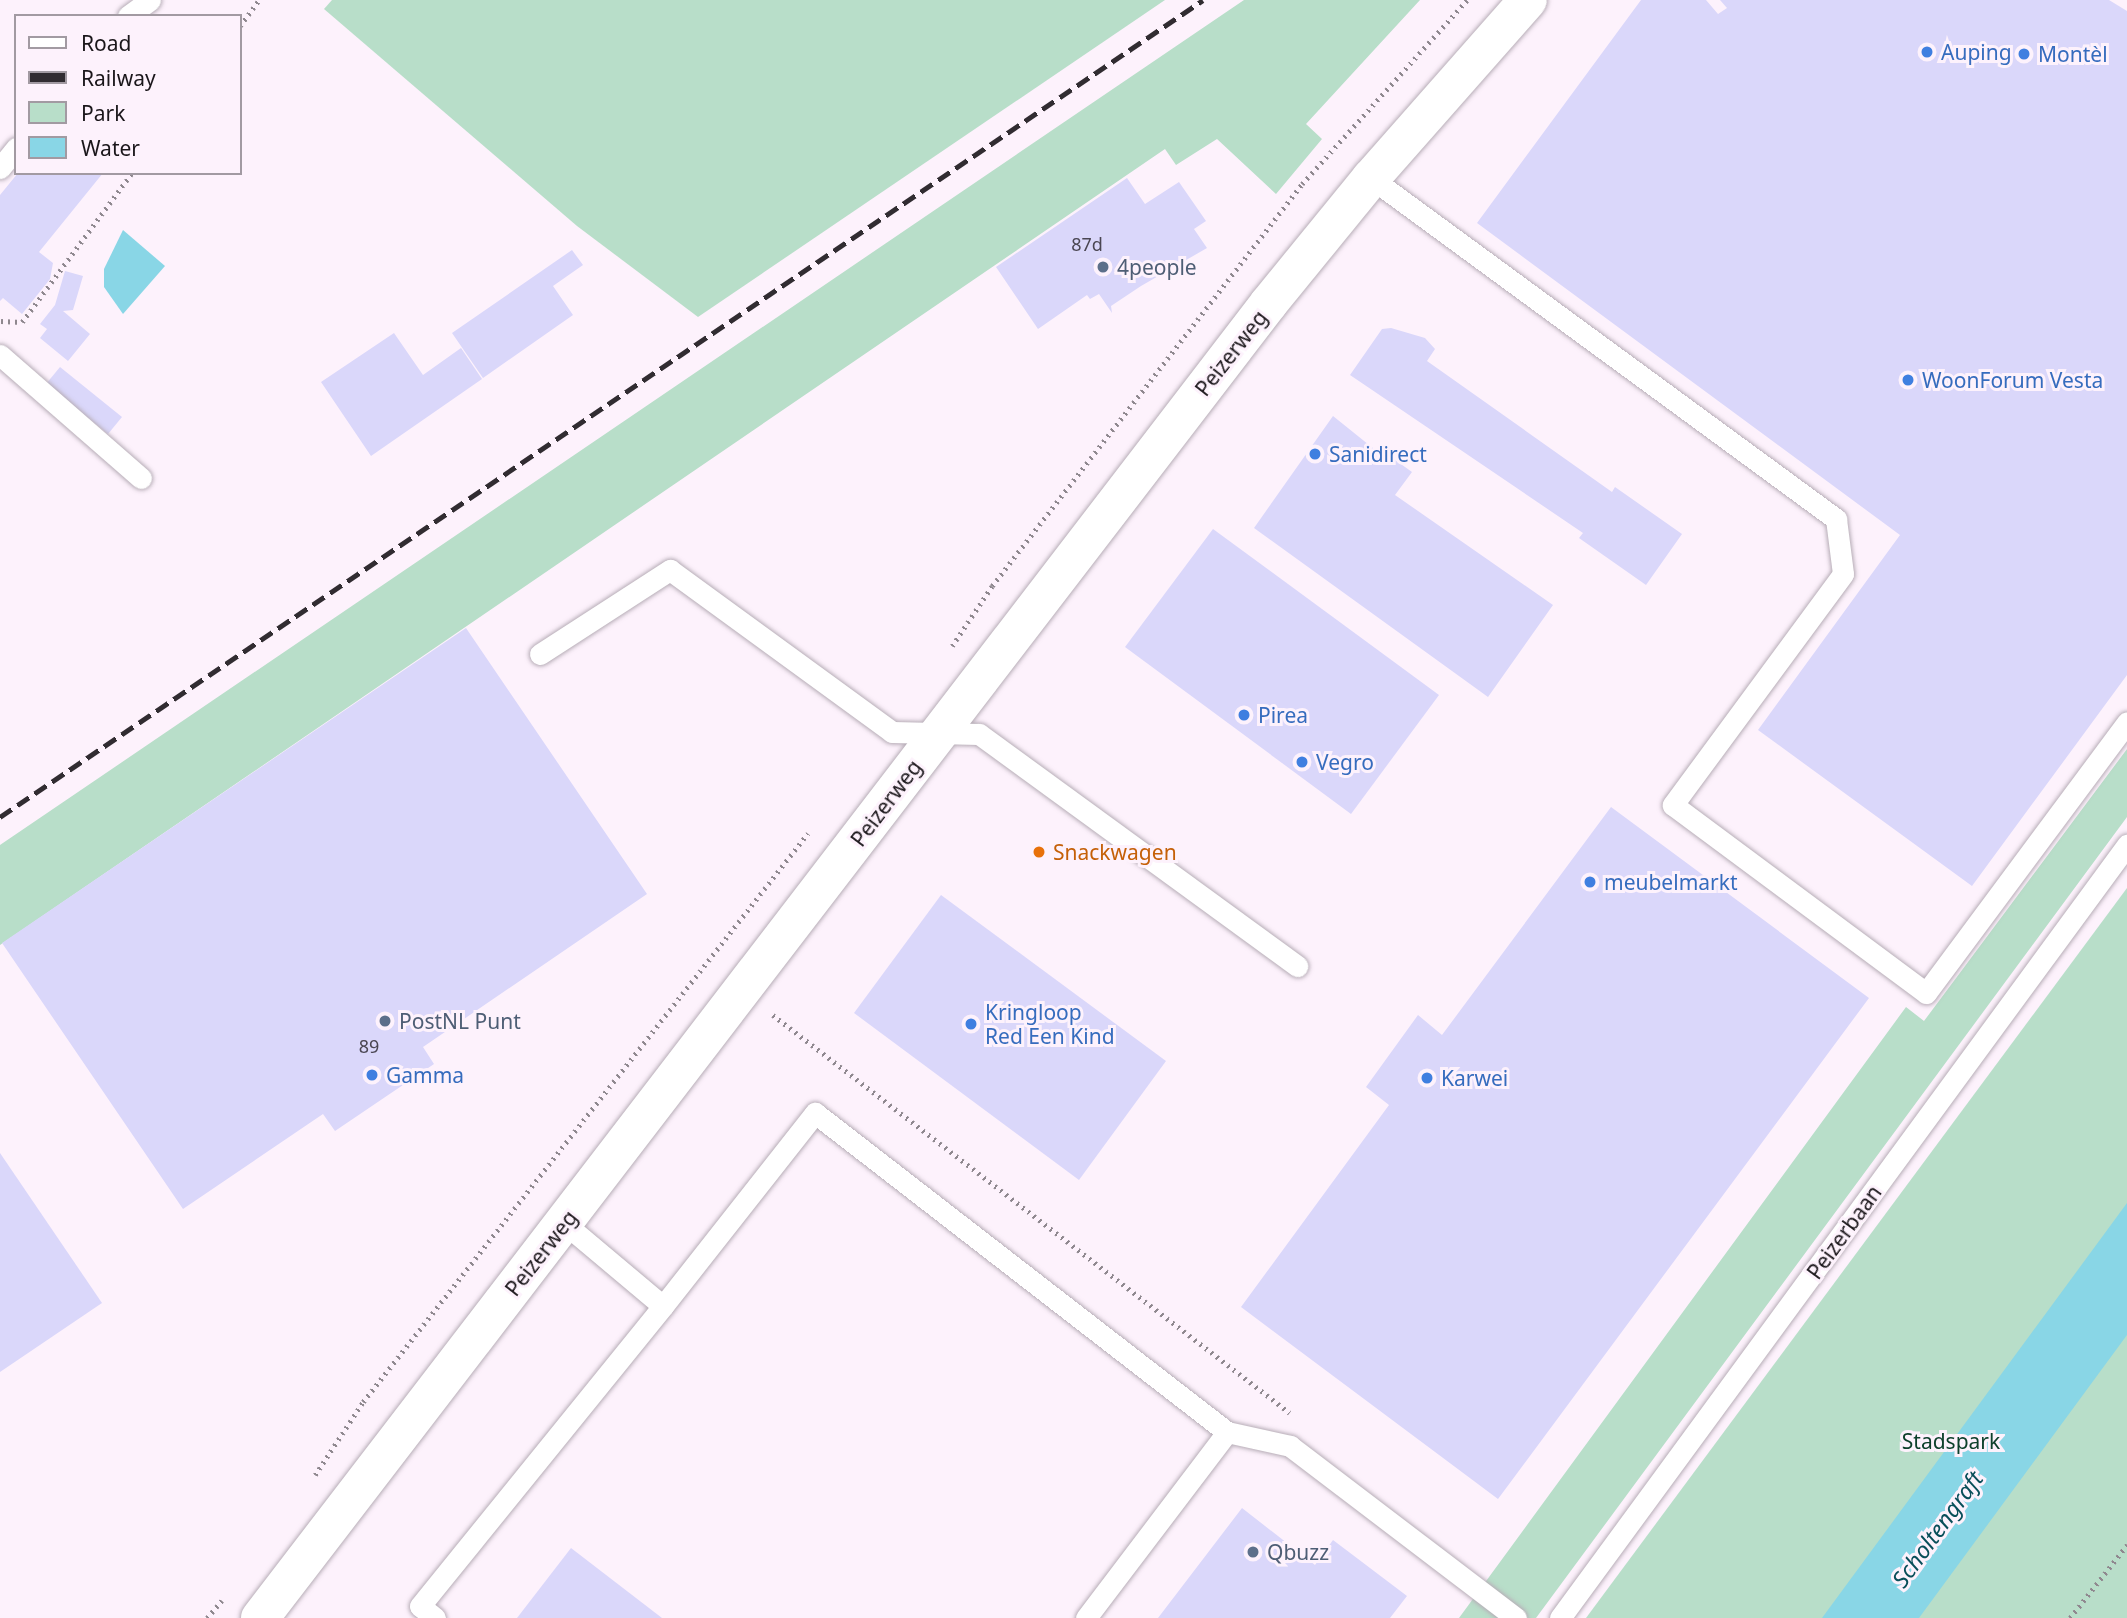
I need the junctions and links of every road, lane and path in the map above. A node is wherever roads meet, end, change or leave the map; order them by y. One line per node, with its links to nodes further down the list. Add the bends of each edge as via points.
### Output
1 (150, 0): 5 (lane)
2 (259, 0): 6 (path)
3 (1466, 0): 14 (path, via 1302,184 992,586)
4 (1528, 0): 10 (street, Peizerweg)
5 (131, 14)
6 (242, 23)
7 (14, 150): 8 (lane)
8 (0, 168)
9 (130, 175): 11 (path, via 22,322)
10 (1371, 178): 16 (lane, via 1836,519 1843,575 1673,805 1926,993); 17 (street, Peizerweg)
11 (0, 321)
12 (0, 355): 13 (lane)
13 (141, 478)
14 (947, 652)
15 (540, 654): 17 (lane, via 670,570 892,732)
16 (2127, 722)
17 (940, 733): 20 (lane, via 979,734); 22 (street, Peizerweg)
18 (811, 829): 26 (path, via 768,878 363,1402)
19 (2127, 845): 34 (lane, Peizerbaan)
20 (1297, 966)
21 (774, 1016): 24 (path)
22 (564, 1223): 23 (lane); 30 (street, Peizerweg)
23 (663, 1306): 25 (lane, via 814,1113); 31 (lane, via 420,1606)
24 (1293, 1415)
25 (1227, 1432): 32 (lane); 33 (lane, via 1290,1446)
26 (311, 1482)
27 (2127, 1545): 35 (path)
28 (224, 1598): 29 (path)
29 (207, 1618)
30 (260, 1618)
31 (435, 1618)
32 (1086, 1618)
33 (1516, 1618)
34 (1560, 1618)
35 (2070, 1618)

